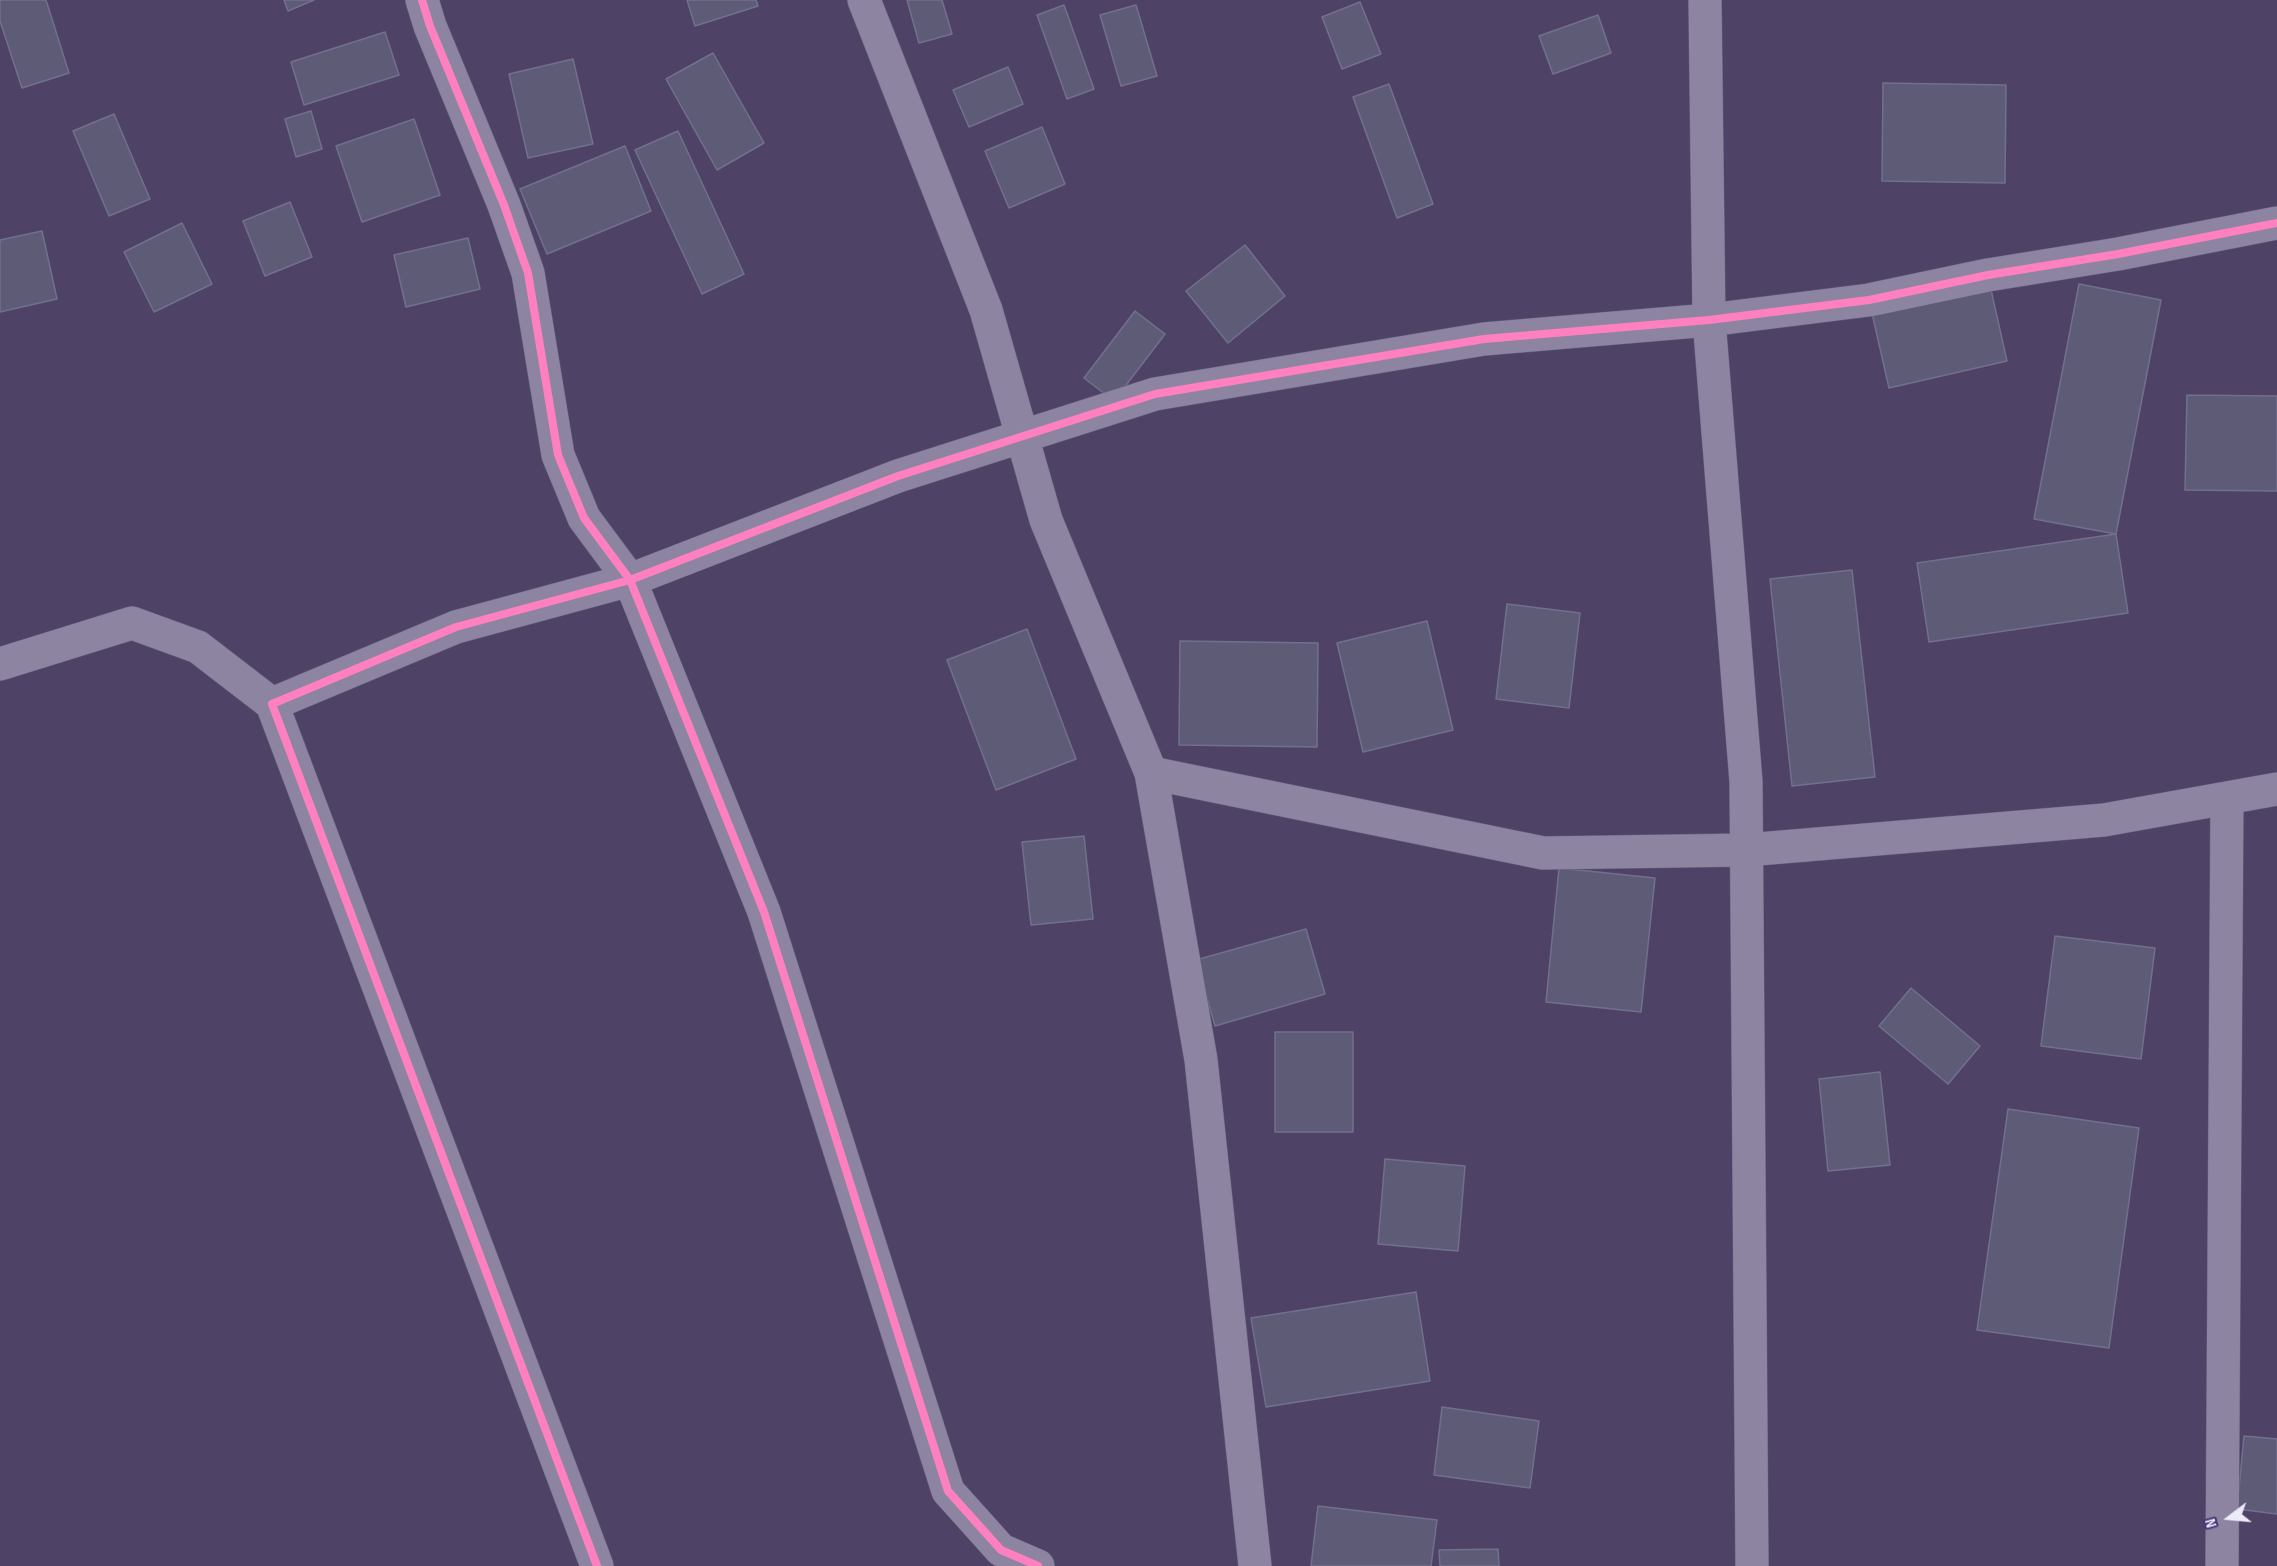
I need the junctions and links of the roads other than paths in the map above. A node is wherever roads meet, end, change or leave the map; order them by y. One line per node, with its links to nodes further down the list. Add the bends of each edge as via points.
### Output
1 (422, 0): 7 (street, via 528,273 558,455 584,518)
2 (864, 0): 6 (street, via 986,310)
3 (1705, 0): 5 (street)
4 (2277, 223): 5 (street, via 1988,274 1869,300)
5 (1709, 320): 6 (street, via 1484,339 1155,394); 13 (street, via 1746,782)
6 (1023, 436): 7 (street, via 898,476); 10 (street, via 1046,520)
7 (630, 580): 9 (street, via 456,627); 15 (street, via 764,912 948,1491 1001,1550)
8 (0, 664): 9 (street, via 132,623 198,647)
9 (272, 704): 14 (street)
10 (1151, 773): 13 (street, via 1543,853); 16 (street, via 1202,1060)
11 (2277, 789): 12 (street)
12 (2227, 798): 13 (street, via 2104,820); 18 (street)
13 (1746, 850): 17 (street)
14 (597, 1566)
15 (1038, 1566)
16 (1255, 1566)
17 (1752, 1566)
18 (2222, 1566)

